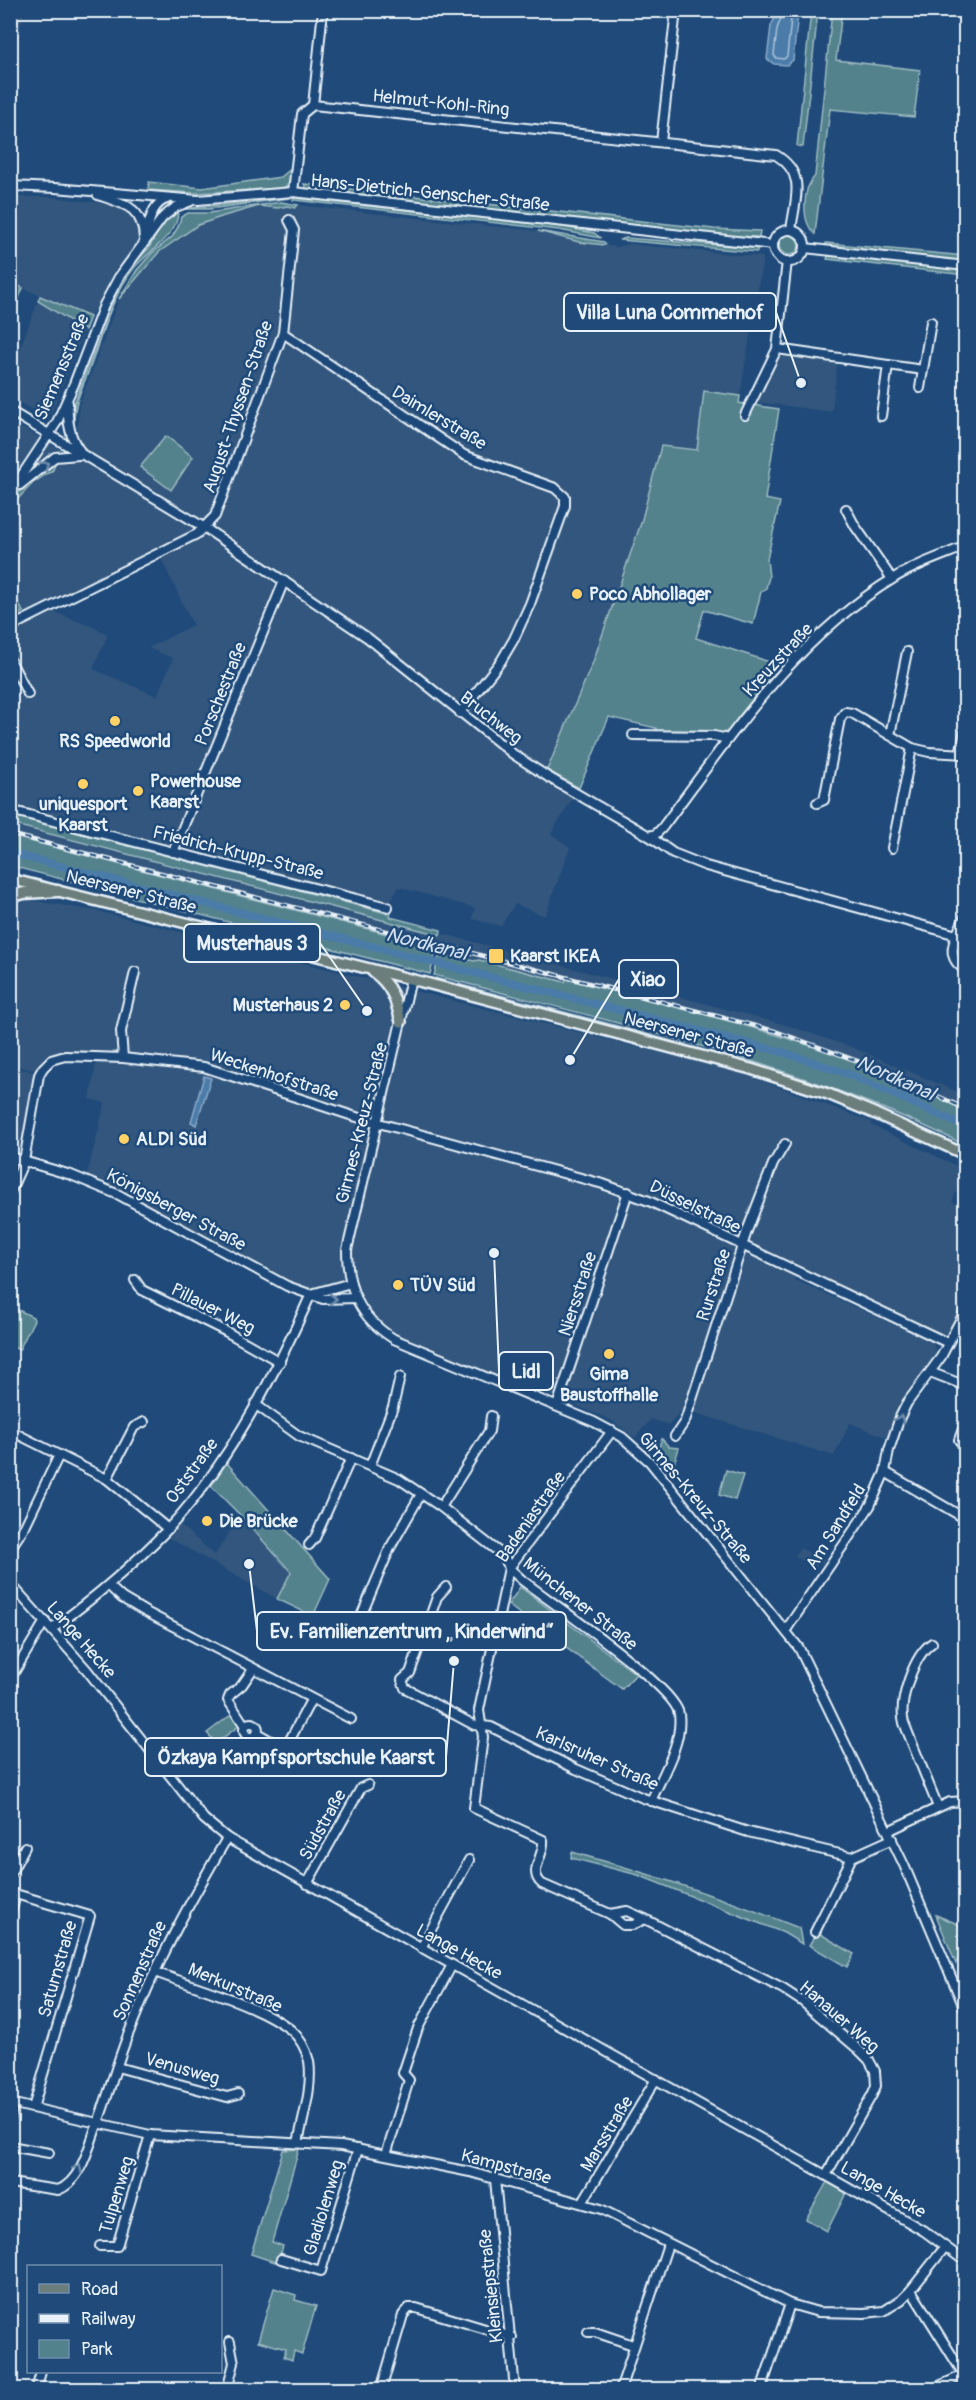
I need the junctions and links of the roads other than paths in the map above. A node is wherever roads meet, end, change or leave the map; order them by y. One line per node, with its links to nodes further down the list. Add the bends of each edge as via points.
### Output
1 (323, 10): 3 (street)
2 (676, 10): 4 (street)
3 (313, 105): 4 (street, Helmut-Kohl-Ring); 7 (street, via 302,114)
4 (661, 142): 11 (street, Helmut-Kohl-Ring, via 776,155 788,162 795,175)
5 (10, 186): 6 (street, Hans-Dietrich-Genscher-Straße)
6 (83, 190): 8 (street, Hans-Dietrich-Genscher-Straße); 12 (street, Hans-Dietrich-Genscher-Straße, via 133,209 142,222)
7 (293, 192): 9 (street, Hans-Dietrich-Genscher-Straße); 13 (street, Hans-Dietrich-Genscher-Straße)
8 (170, 198): 9 (street, Hans-Dietrich-Genscher-Straße); 12 (street, Siemensstraße, via 154,209)
9 (198, 200): 12 (street, Siemensstraße, via 171,210)
10 (289, 220): 18 (street, August-Thyssen-Straße, via 294,230)
11 (791, 230): 13 (street, via 781,232); 14 (street, via 800,234)
12 (146, 239): 23 (street, Siemensstraße, via 109,294)
13 (773, 245): 15 (street, via 779,258)
14 (805, 248): 15 (street, via 797,260); 16 (street)
15 (787, 261): 19 (street)
16 (966, 266)
17 (931, 322): 21 (street)
18 (283, 333): 31 (street, August-Thyssen-Straße, via 220,508); 39 (street, Daimlerstraße, via 464,455 555,488 565,497 523,622 501,661)
19 (777, 349): 20 (street); 25 (street)
20 (888, 365): 21 (street); 26 (street)
21 (923, 370): 22 (street)
22 (920, 388)
23 (68, 399): 27 (street, Siemensstraße); 28 (street, via 71,436)
24 (10, 411): 27 (street, Bruchweg)
25 (745, 415)
26 (881, 416)
27 (50, 435): 28 (street, Bruchweg); 29 (street, Siemensstraße)
28 (84, 456): 29 (street, one-way to 28, via 55,457); 31 (street, Bruchweg)
29 (11, 492)
30 (846, 509): 33 (street)
31 (205, 528): 34 (street, Bruchweg); 35 (street)
32 (966, 546): 33 (street, Kreuzstraße)
33 (892, 579): 43 (street, Kreuzstraße, via 792,661)
34 (284, 581): 39 (street, Bruchweg, via 368,638); 50 (street, Porschestraße)
35 (10, 627)
36 (907, 652): 42 (street)
37 (10, 660): 38 (street)
38 (28, 694)
39 (460, 713): 48 (street, Bruchweg, via 548,777)
40 (966, 727): 45 (street)
41 (633, 735): 43 (street, via 714,736)
42 (890, 735): 44 (street); 46 (street, via 852,713 843,714 824,800)
43 (728, 740): 48 (street, Kreuzstraße, via 662,828)
44 (912, 748): 45 (street); 49 (street)
45 (963, 754)
46 (817, 803)
47 (10, 810): 50 (street, Friedrich-Krupp-Straße)
48 (649, 836): 56 (street, Bruchweg, via 706,866)
49 (892, 848)
50 (173, 852): 54 (street, Friedrich-Krupp-Straße)
51 (10, 879): 52 (main road, Neersener Straße)
52 (58, 891): 53 (highway); 57 (main road, Neersener Straße)
53 (10, 897)
54 (388, 907)
55 (966, 915): 56 (street)
56 (961, 935): 58 (street, via 952,957)
57 (366, 968): 60 (main road, Neersener Straße); 61 (main road, via 392,990)
58 (966, 970)
59 (135, 972): 62 (street, via 121,1031)
60 (411, 979): 61 (street, Girmes-Kreuz-Straße); 65 (main road, Neersener Straße, via 778,1077 876,1113)
61 (401, 1022): 63 (street, Girmes-Kreuz-Straße)
62 (123, 1058): 63 (street, Weckenhofstraße, via 213,1069); 67 (street, Weckenhofstraße, via 58,1057 49,1062 40,1072)
63 (378, 1124): 69 (street, Düsselstraße); 72 (street, Girmes-Kreuz-Straße, via 349,1241)
64 (785, 1144): 70 (street, Rurstraße, via 773,1164)
65 (966, 1155)
66 (10, 1157): 67 (street, Königsberger Straße)
67 (24, 1161): 68 (street); 73 (street, Königsberger Straße, via 101,1186 276,1281)
68 (10, 1192)
69 (628, 1192): 70 (street, Düsselstraße); 82 (street, Niersstraße)
70 (742, 1247): 76 (street, Düsselstraße); 88 (street, Rurstraße, via 685,1421)
71 (135, 1280): 77 (street, Pillauer Weg, via 142,1290)
72 (351, 1283): 73 (street); 74 (street, Girmes-Kreuz-Straße)
73 (311, 1294): 74 (street, Königsberger Straße, one-way to 74, via 323,1299); 77 (street, Oststraße)
74 (356, 1298): 82 (street, Girmes-Kreuz-Straße, via 368,1320 394,1339)
75 (966, 1309): 76 (street)
76 (948, 1343): 78 (street, Am Sandfeld)
77 (280, 1362): 81 (street, Oststraße)
78 (930, 1372): 80 (street); 93 (street, Am Sandfeld, one-way to 78, via 900,1418)
79 (400, 1377): 92 (street)
80 (966, 1386)
81 (255, 1404): 91 (street, Münchener Straße, via 299,1436); 98 (street, Oststraße, via 208,1479)
82 (557, 1406): 86 (street, Girmes-Kreuz-Straße)
83 (491, 1416): 96 (street, via 489,1431)
84 (966, 1420): 89 (street, via 959,1440)
85 (144, 1422): 94 (street, via 134,1427)
86 (612, 1431): 101 (street, Badeniastraße); 108 (street, Girmes-Kreuz-Straße, via 650,1462)
87 (17, 1434): 90 (street)
88 (675, 1436)
89 (966, 1448)
90 (59, 1455): 94 (street); 100 (street)
91 (351, 1458): 92 (street, Münchener Straße); 99 (street)
92 (370, 1466): 95 (street, Münchener Straße)
93 (885, 1472): 97 (street); 108 (street, Am Sandfeld, via 870,1506)
94 (107, 1479): 98 (street)
95 (421, 1494): 96 (street, Münchener Straße); 107 (street, via 390,1548)
96 (441, 1507): 101 (street, Münchener Straße, via 504,1556)
97 (966, 1519)
98 (168, 1529): 103 (street, Oststraße)
99 (309, 1545)
100 (10, 1549)
101 (509, 1568): 114 (street, Badeniastraße, via 479,1710); 118 (street, Münchener Straße, via 640,1669 677,1706 680,1722 676,1740)
102 (10, 1583): 105 (street, Lange Hecke)
103 (109, 1586): 106 (street, Oststraße); 110 (street, via 122,1598)
104 (446, 1587): 114 (street, Karlsruher Straße, via 437,1597 410,1673 402,1680 405,1688 474,1725)
105 (45, 1621): 106 (street, Lange Hecke); 111 (street)
106 (52, 1629): 122 (street, Lange Hecke, via 200,1814)
107 (353, 1629)
108 (786, 1630): 121 (street, Girmes-Kreuz-Straße, via 805,1660)
109 (932, 1643): 120 (street, via 924,1649 904,1695 902,1711)
110 (252, 1669): 112 (street); 115 (street, via 228,1700 245,1726 253,1724 256,1734)
111 (10, 1679)
112 (311, 1700): 113 (street); 115 (street)
113 (351, 1719)
114 (482, 1725): 118 (street, Karlsruher Straße); 123 (street, Badeniastraße, via 474,1808)
115 (285, 1749): 116 (street)
116 (276, 1766)
117 (368, 1785): 128 (street, Südstraße, via 361,1788)
118 (651, 1801): 125 (street, Karlsruher Straße, via 748,1832)
119 (966, 1801): 120 (street, via 955,1800)
120 (938, 1807): 121 (street)
121 (890, 1835): 125 (street); 137 (street, Girmes-Kreuz-Straße)
122 (226, 1838): 128 (street, Lange Hecke); 136 (street, Sonnenstraße)
123 (543, 1840): 130 (street, Hanauer Weg, via 535,1872 539,1881)
124 (25, 1847): 127 (street)
125 (852, 1857): 133 (street)
126 (469, 1860): 134 (street)
127 (10, 1874)
128 (308, 1884): 134 (street, Lange Hecke)
129 (11, 1892): 131 (street, via 14,1902); 142 (street, Saturnstraße, via 90,1916)
130 (610, 1914): 132 (street, Hanauer Weg, via 627,1911); 132 (street, Hanauer Weg, via 628,1925)
131 (10, 1916)
132 (645, 1919): 151 (street, Hanauer Weg, via 783,1989 869,2060 876,2078 872,2096)
133 (815, 1932)
134 (421, 1948): 135 (street, Lange Hecke)
135 (452, 1965): 139 (street, Lange Hecke); 150 (street, via 414,2038 403,2073 409,2080)
136 (155, 1972): 138 (street, Sonnenstraße); 146 (street, Merkurstraße, via 265,2014 297,2036 306,2051 310,2070)
137 (966, 2012)
138 (117, 2067): 140 (street, Venusweg, via 226,2097); 144 (street, Sonnenstraße)
139 (656, 2079): 151 (street, Lange Hecke); 154 (street, Marsstraße)
140 (238, 2094)
141 (12, 2104): 142 (street, Kampstraße); 143 (street)
142 (33, 2108): 144 (street, Kampstraße)
143 (10, 2118)
144 (97, 2124): 145 (street, Kampstraße); 153 (street, Sonnenstraße, one-way to 144, via 58,2190 66,2187 76,2175)
145 (150, 2135): 146 (street, Kampstraße); 156 (street, Tulpenweg, via 117,2246)
146 (298, 2143): 148 (street, Kampstraße)
147 (10, 2146): 149 (street)
148 (358, 2149): 150 (street, Kampstraße); 158 (street, Gladiolenweg, via 321,2271)
149 (49, 2152)
150 (386, 2155): 152 (street, Kampstraße)
151 (826, 2175): 157 (street, Lange Hecke)
152 (495, 2179): 154 (street, Kampstraße); 163 (street, Kleinsiepstraße)
153 (10, 2183)
154 (582, 2204): 155 (street, Kampstraße, via 620,2217)
155 (668, 2244): 161 (street, Kampstraße); 165 (street)
156 (100, 2246)
157 (945, 2247): 159 (street, Lange Hecke); 160 (street, Kampstraße)
158 (281, 2259)
159 (966, 2262)
160 (911, 2290): 161 (street, Kampstraße, via 892,2307 874,2313 818,2313); 167 (street)
161 (790, 2304): 173 (street)
162 (588, 2332): 165 (street)
163 (512, 2337): 171 (street, via 409,2308 403,2315); 172 (street, Kleinsiepstraße)
164 (230, 2342): 170 (street, via 234,2363)
165 (633, 2345): 168 (street)
166 (41, 2373): 169 (street)
167 (965, 2376): 174 (street)
168 (620, 2389)
169 (36, 2390)
170 (227, 2390)
171 (381, 2390)
172 (515, 2390)
173 (761, 2390)
174 (930, 2390)

